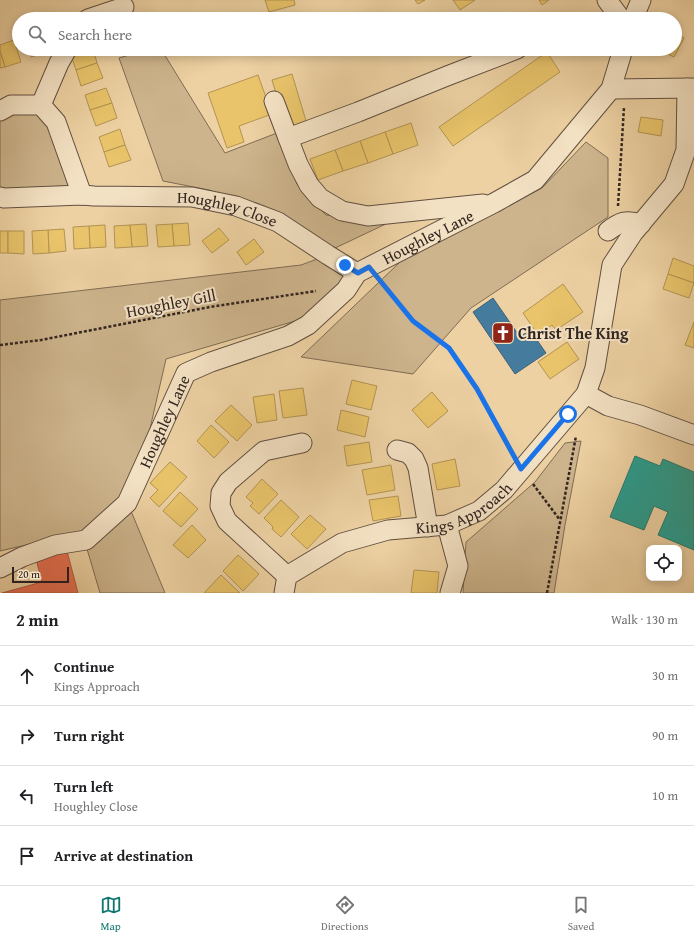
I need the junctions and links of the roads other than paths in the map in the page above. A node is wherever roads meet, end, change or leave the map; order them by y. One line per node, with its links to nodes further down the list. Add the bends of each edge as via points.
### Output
1 (607, 0): 5 (street)
2 (641, 0): 6 (street)
3 (124, 7): 4 (street)
4 (109, 12)
5 (616, 12)
6 (637, 12)
7 (63, 56): 13 (street)
8 (499, 56): 15 (street)
9 (622, 56): 10 (street, Houghley Lane)
10 (618, 88): 11 (street); 18 (street, Houghley Lane, via 535,180)
11 (691, 88): 19 (street, Kings Approach, via 684,157 674,184)
12 (274, 101): 15 (street)
13 (41, 104): 14 (street, via 11,105); 16 (street, via 56,122)
14 (0, 111)
15 (288, 138): 18 (street, via 309,185 320,198 342,211 368,216)
16 (82, 194): 17 (street, Houghley Close); 21 (street, Houghley Close, via 192,197 236,206 278,222 328,256)
17 (0, 197)
18 (494, 203): 21 (street, Houghley Lane)
19 (641, 224): 20 (street, via 625,221); 22 (street, Kings Approach, via 612,265 594,368)
20 (612, 227)
21 (363, 270): 28 (street, Houghley Lane, via 346,290 308,325 288,336 186,373 127,503 86,540 55,545)
22 (586, 394): 23 (street, via 608,406); 26 (street, Kings Approach, via 504,490 479,511)
23 (694, 435)
24 (302, 443): 29 (street, Kings Approach, via 264,451 228,482 222,493 220,506 227,521)
25 (397, 450): 27 (street, via 408,453 418,468)
26 (447, 525): 27 (street, Kings Approach); 30 (street, via 458,566)
27 (428, 527): 29 (street, Kings Approach, via 388,530 342,543)
28 (0, 568)
29 (285, 585)
30 (450, 593)

